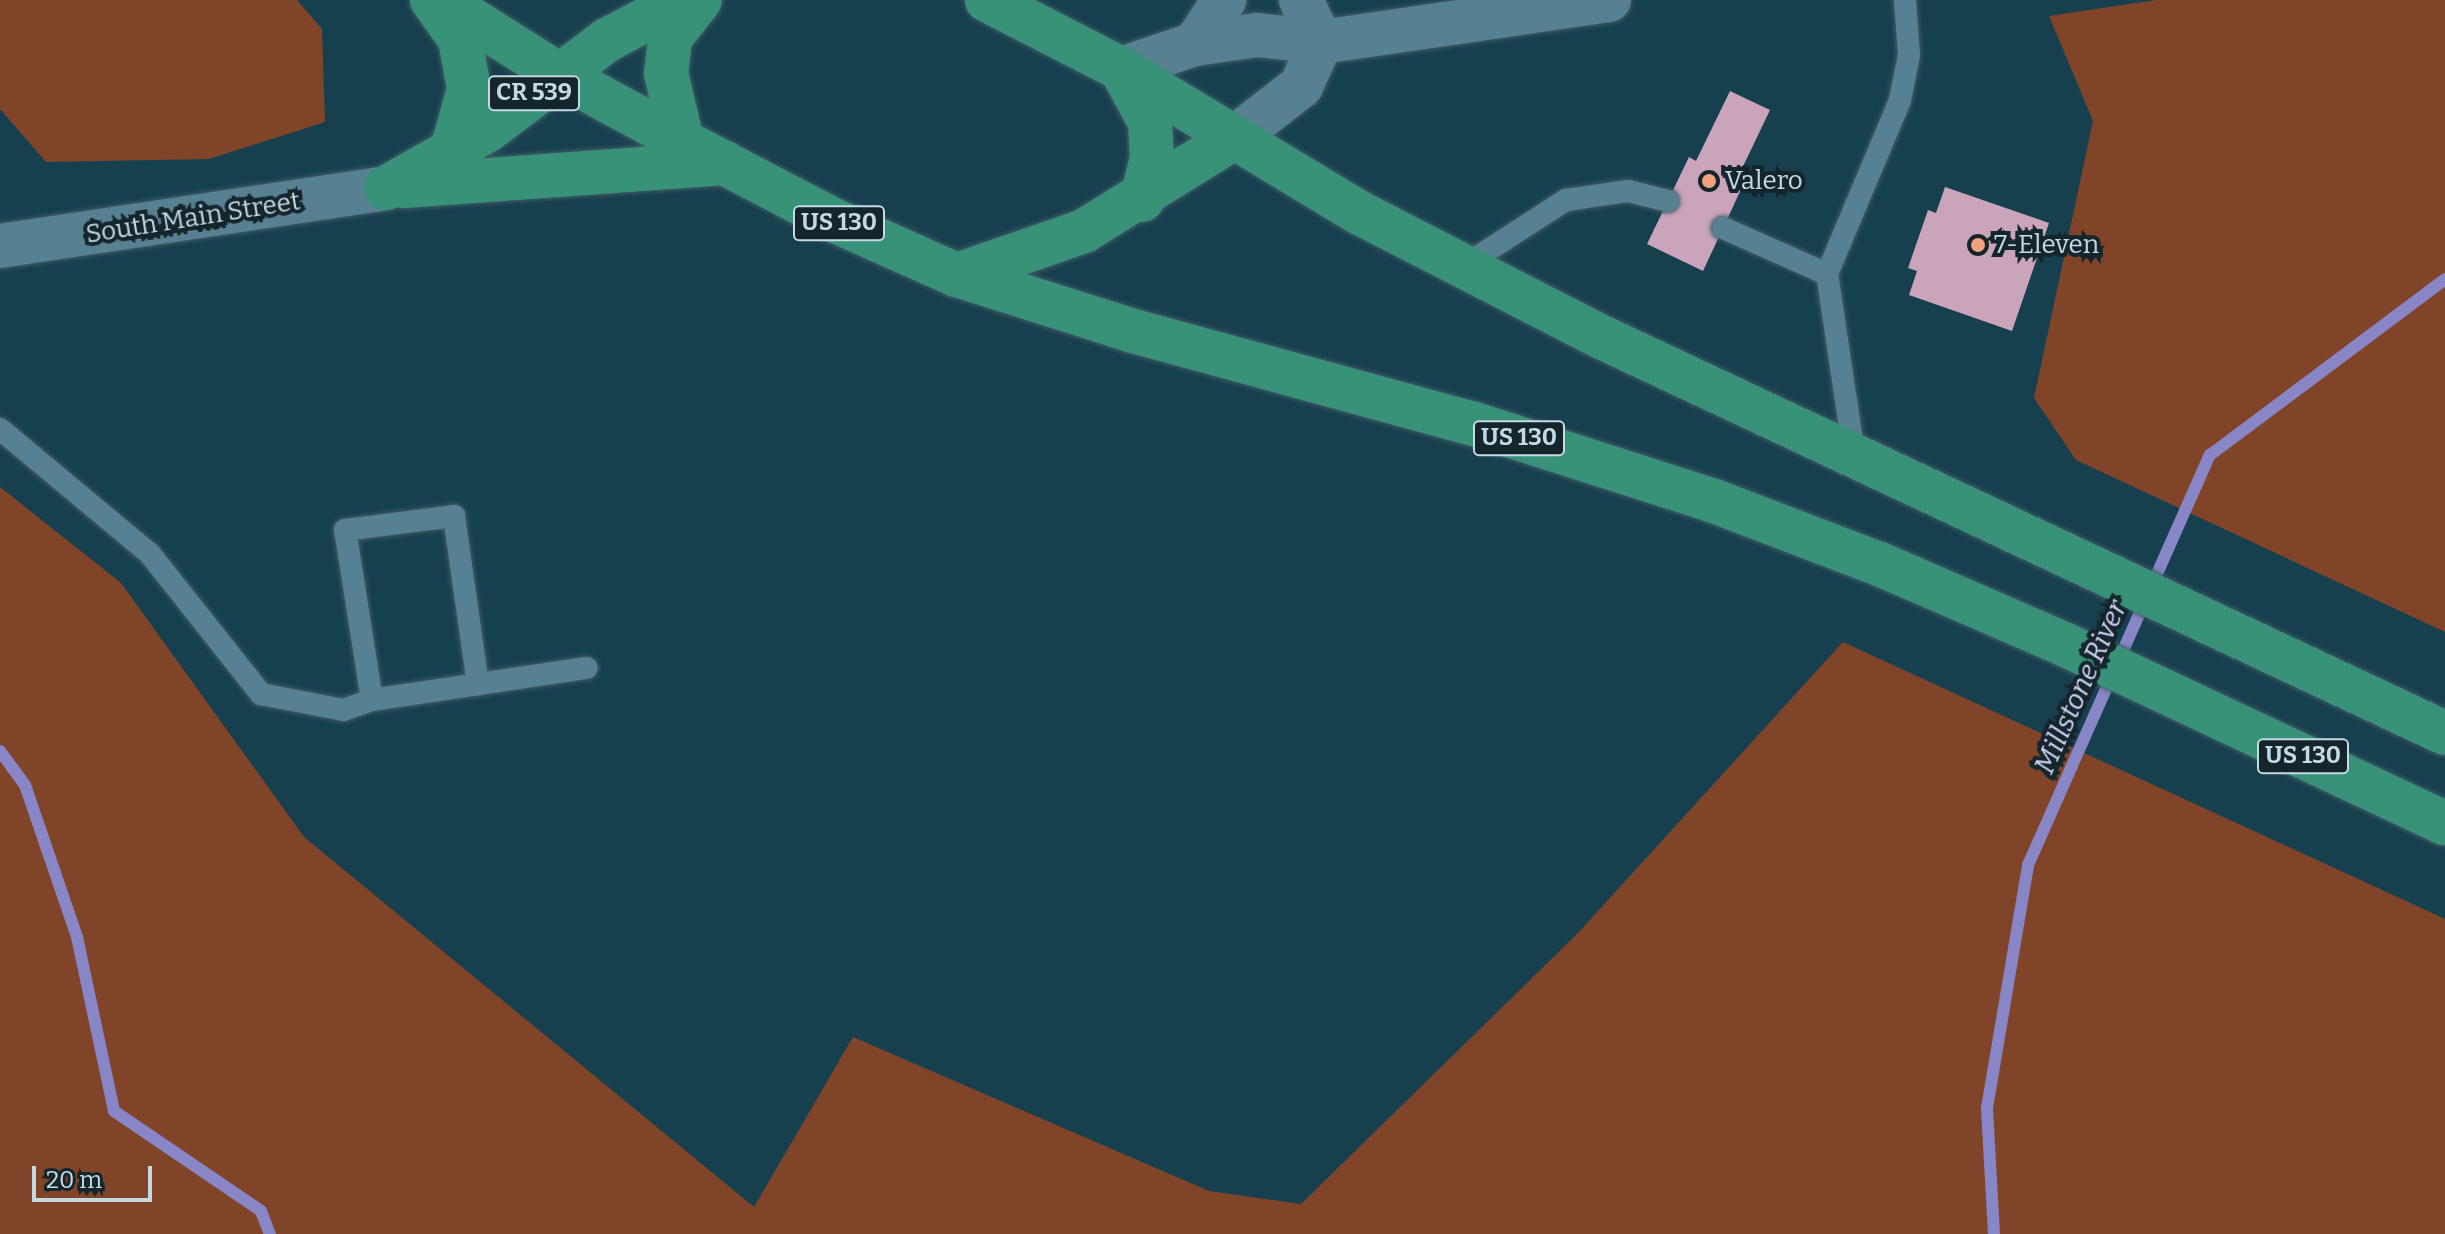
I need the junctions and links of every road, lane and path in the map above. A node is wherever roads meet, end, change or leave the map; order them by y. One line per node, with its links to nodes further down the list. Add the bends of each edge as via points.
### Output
1 (432, 0): 17 (highway, via 460,39 469,89)
2 (441, 0): 14 (highway, US 130)
3 (683, 0): 14 (highway, CR 539, via 607,40)
4 (700, 0): 16 (highway, via 670,38 666,73)
5 (987, 0): 13 (highway)
6 (1224, 0): 12 (street)
7 (1301, 0): 11 (street)
8 (1609, 0): 10 (street)
9 (1905, 0): 25 (lane, via 1909,55 1900,100)
10 (1436, 13): 11 (street)
11 (1321, 42): 12 (street, via 1257,35); 15 (street, via 1301,86)
12 (1195, 44): 13 (street)
13 (1121, 69): 15 (highway); 20 (highway, via 1150,122 1152,157)
14 (558, 74): 16 (highway, US 130); 17 (highway, CR 539)
15 (1234, 138): 20 (highway); 24 (highway)
16 (682, 141): 18 (highway, US 130)
17 (451, 154): 19 (highway, CR 539)
18 (725, 163): 19 (highway, CR 539); 26 (highway, US 130, via 831,219)
19 (386, 188): 23 (street, South Main Street / CR 539)
20 (1142, 200): 26 (highway, via 1055,243)
21 (1668, 201): 24 (lane, via 1628,191 1566,200)
22 (1723, 228): 25 (lane)
23 (0, 246)
24 (1462, 267): 28 (highway)
25 (1827, 274): 28 (lane)
26 (957, 275): 33 (highway, US 130, via 1130,330 1471,423 1714,501 1882,565 2066,645)
27 (0, 429): 31 (lane, via 150,554 261,694 343,710)
28 (1854, 454): 32 (highway)
29 (587, 668): 30 (lane)
30 (478, 684): 31 (lane); 31 (lane, via 454,516 345,530)
31 (372, 700)
32 (2445, 733)
33 (2445, 823)

